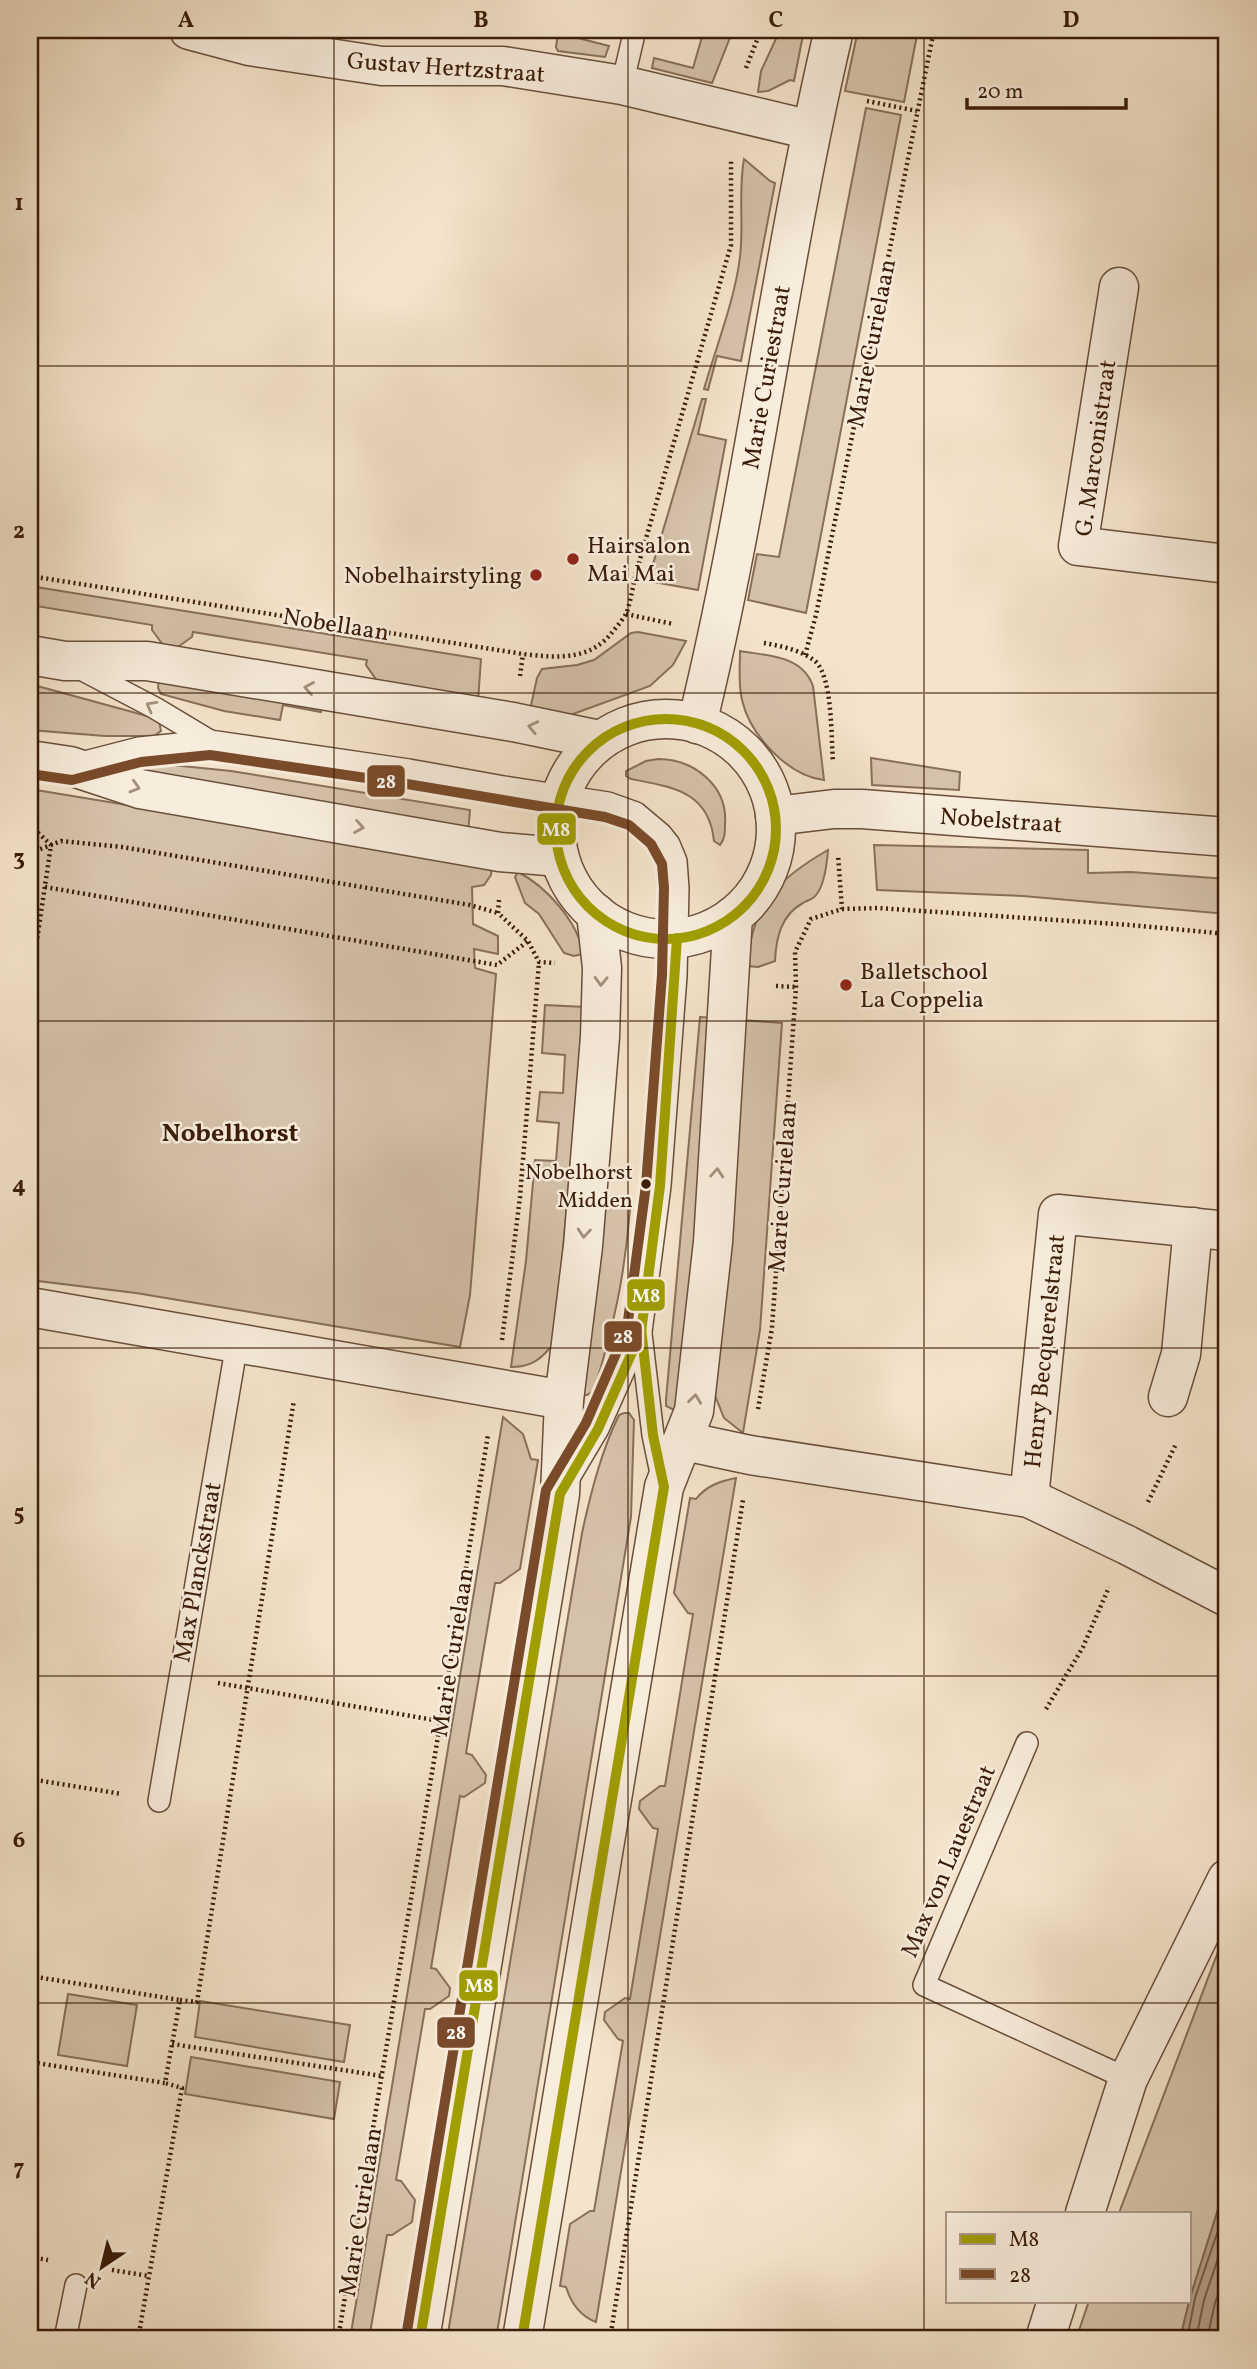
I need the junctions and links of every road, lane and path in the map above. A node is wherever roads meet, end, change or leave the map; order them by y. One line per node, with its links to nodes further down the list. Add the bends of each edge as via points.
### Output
1 (190, 30): 6 (street, Gustav Hertzstraat, via 249,46 382,66 503,66)
2 (635, 30): 6 (lane)
3 (761, 30): 7 (path)
4 (834, 30): 8 (street, Marie Curiestraat)
5 (934, 30): 14 (path, Marie Curielaan, via 816,615)
6 (622, 85): 7 (street, Gustav Hertzstraat)
7 (736, 112): 8 (street, Gustav Hertzstraat); 12 (path, via 730,149 731,245)
8 (811, 130): 13 (street, Marie Curiestraat)
9 (1119, 287): 10 (street, G. Marconistraat, via 1079,546)
10 (1227, 564)
11 (30, 576): 12 (path, Nobellaan, via 553,658 594,649)
12 (626, 614): 13 (path)
13 (719, 634): 14 (path); 16 (street, Marie Curiestraat)
14 (804, 655): 22 (path, via 817,663 828,692)
15 (47, 658): 17 (street, one-way to 15, via 147,661); 18 (lane, one-way to 15, via 155,708)
16 (697, 724): 17 (street, via 677,719 637,722); 23 (street, via 721,734 758,768)
17 (600, 740): 21 (street, via 576,764)
18 (210, 741): 20 (lane, via 139,748); 21 (lane)
19 (30, 760): 20 (street)
20 (70, 766): 28 (street, one-way to 28, via 140,789 500,852)
21 (561, 795): 28 (street, via 555,834); 35 (lane, via 636,813 670,844 676,861)
22 (834, 809): 23 (street, Nobelstraat); 25 (street, Nobelstraat); 30 (path)
23 (775, 816): 33 (street, via 771,861 750,900)
24 (30, 825): 26 (path)
25 (1227, 837)
26 (51, 845): 27 (path); 29 (path); 31 (path, via 61,841 122,847 470,905)
27 (30, 853)
28 (559, 857): 32 (street, via 579,897)
29 (45, 887): 36 (path, via 497,965); 38 (path)
30 (842, 909): 34 (path); 48 (path, Marie Curielaan, via 811,919 794,952 796,988 772,1328)
31 (498, 914)
32 (596, 914): 35 (street, via 634,934); 46 (street, one-way to 46, via 600,1038 583,1246)
33 (733, 916): 35 (street, via 716,927); 47 (street, one-way to 33, via 694,1411 713,1242)
34 (1227, 934)
35 (677, 938): 41 (lane, via 660,1186)
36 (528, 941)
37 (539, 962): 44 (path, Marie Curielaan, via 520,1197)
38 (30, 987)
39 (1210, 1229): 45 (street, Henry Becquerelstraat); 51 (street, Henry Becquerelstraat, via 1058,1214)
40 (30, 1307): 42 (street)
41 (641, 1332): 49 (lane); 50 (lane, via 598,1429)
42 (237, 1343): 43 (street); 53 (lane, Max Planckstraat)
43 (301, 1355): 44 (street); 54 (path)
44 (495, 1389): 46 (street); 55 (path, Marie Curielaan)
45 (1168, 1397)
46 (564, 1400): 50 (street)
47 (684, 1441): 48 (street, Henry Becquerelstraat); 49 (street)
48 (750, 1455): 51 (street, Henry Becquerelstraat); 75 (path, Marie Curielaan)
49 (664, 1487): 74 (street)
50 (560, 1494): 73 (street)
51 (1029, 1499): 52 (street, Henry Becquerelstraat)
52 (1227, 1597)
53 (179, 1676): 54 (path); 58 (lane, Max Planckstraat)
54 (248, 1689): 55 (path); 61 (path, via 197,2002)
55 (440, 1721): 64 (path, Marie Curielaan)
56 (1027, 1744): 65 (lane, Max von Lauestraat, via 925,1985)
57 (30, 1779): 58 (path)
58 (159, 1801)
59 (1227, 1879): 65 (street)
60 (30, 1976): 61 (path)
61 (180, 2000): 62 (path)
62 (172, 2044): 64 (path); 66 (path)
63 (30, 2062): 66 (path)
64 (382, 2076): 72 (path, Marie Curielaan)
65 (1128, 2079): 67 (street)
66 (164, 2083): 71 (path, via 182,2088)
67 (1085, 2212)
68 (76, 2285): 70 (lane)
69 (1057, 2302): 76 (street)
70 (65, 2339)
71 (138, 2339)
72 (338, 2339)
73 (420, 2339)
74 (522, 2339)
75 (610, 2339)
76 (1045, 2339)

